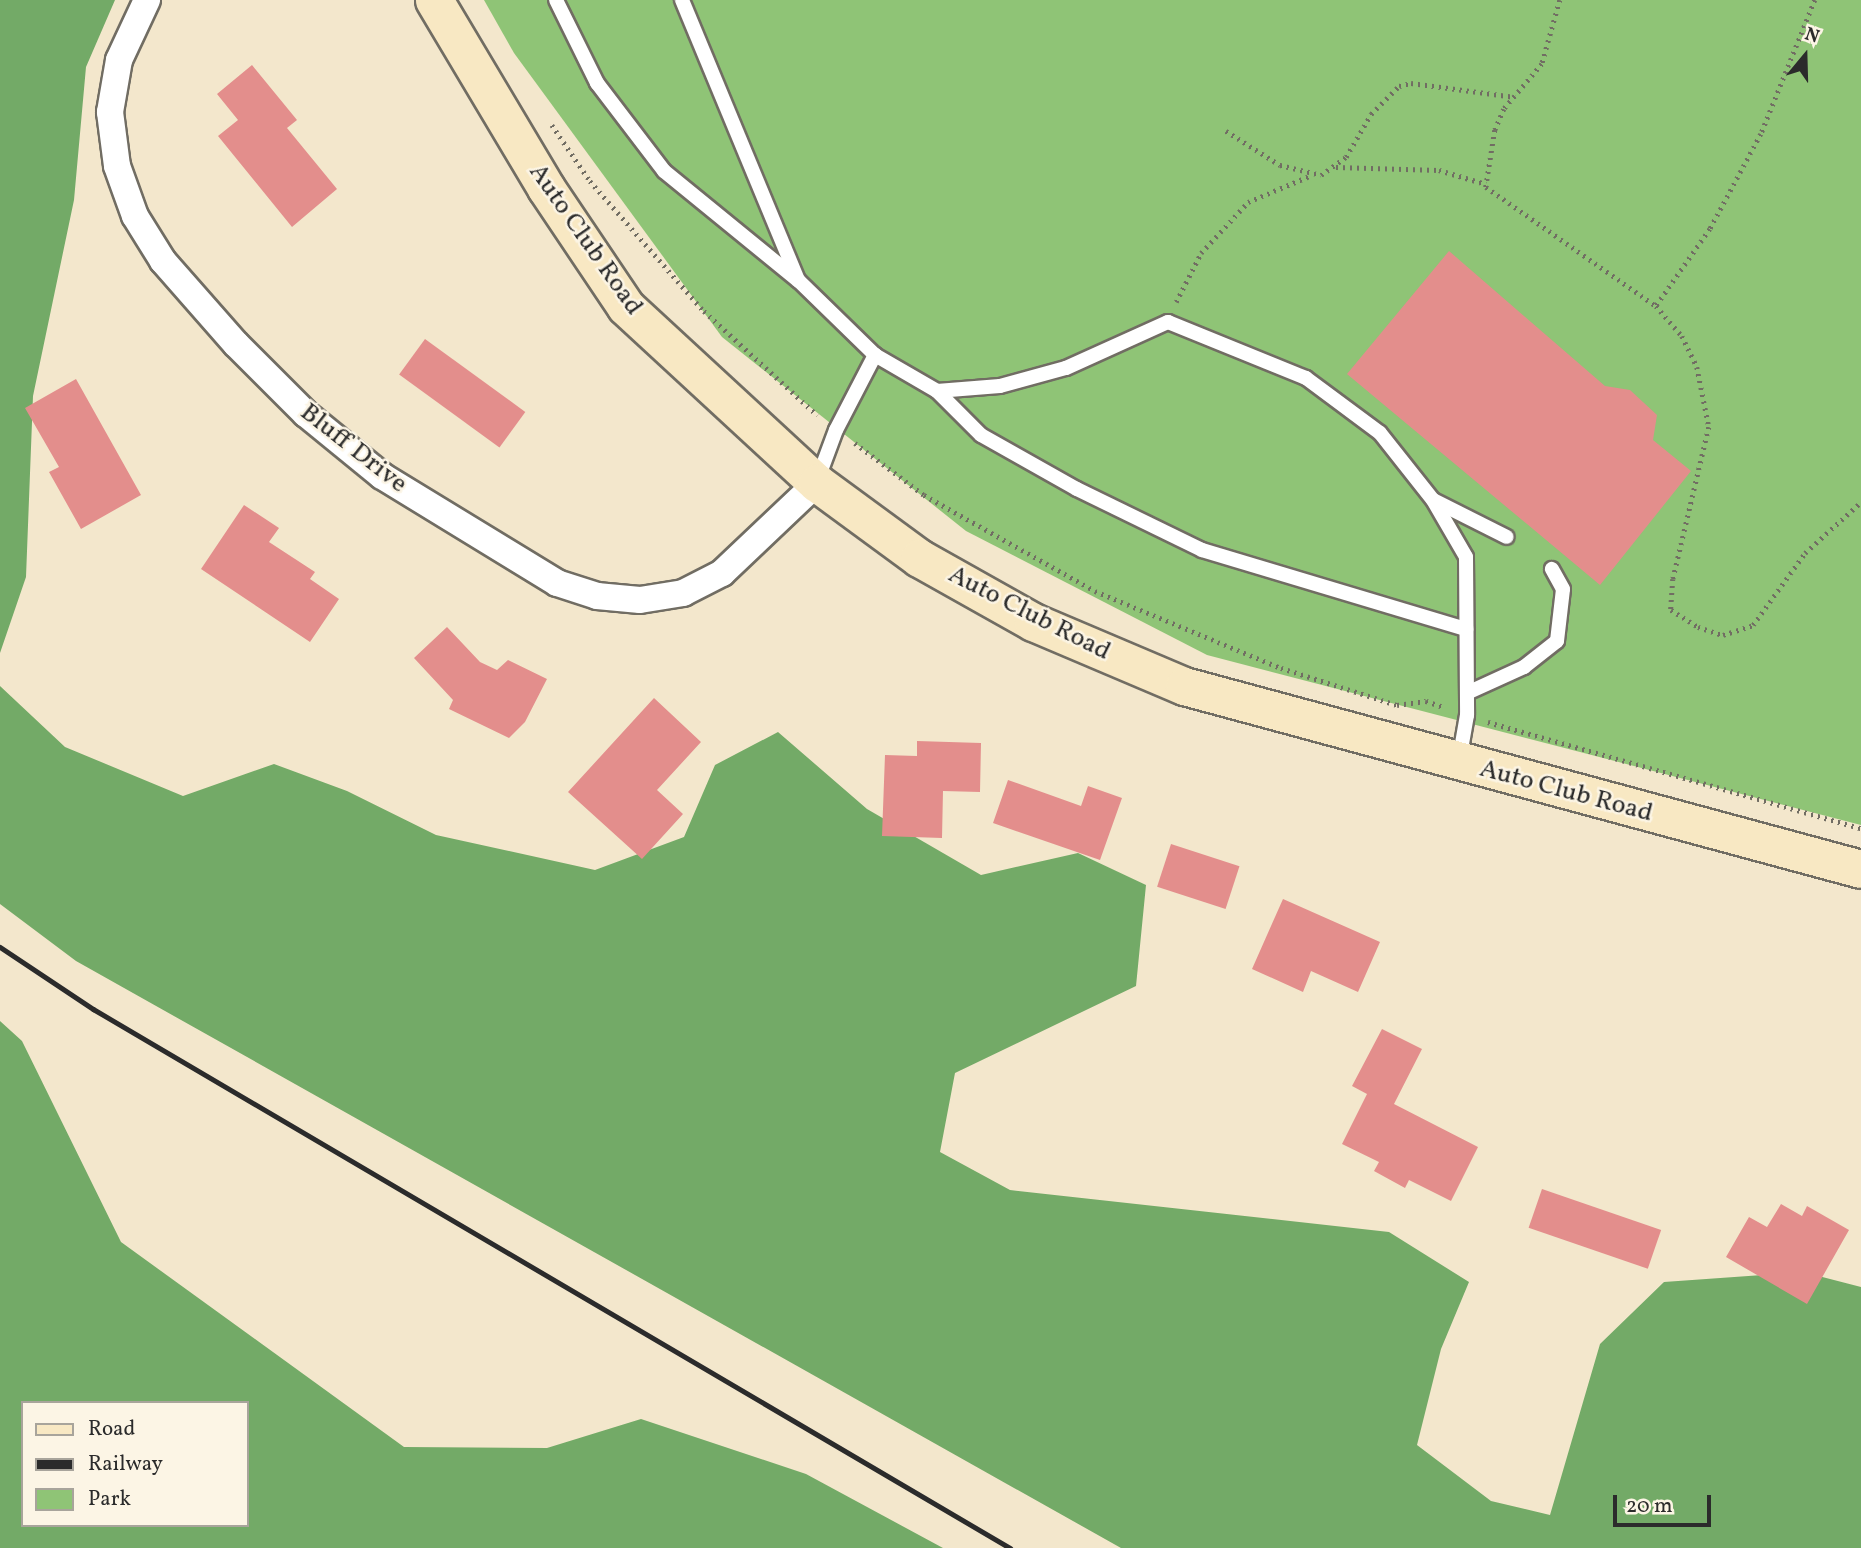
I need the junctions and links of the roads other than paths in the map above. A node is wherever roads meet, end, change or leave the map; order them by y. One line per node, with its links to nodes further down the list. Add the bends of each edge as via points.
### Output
1 (147, 0): 8 (street, Bluff Drive, via 119,60 110,112 117,166 135,216 163,261 236,344 306,414 382,476 557,583 597,596 639,600 683,593 722,573)
2 (434, 0): 8 (street, Auto Club Road, via 547,188 626,307)
3 (556, 0): 5 (lane, via 597,83 664,171)
4 (682, 0): 5 (lane)
5 (799, 281): 6 (lane)
6 (875, 355): 7 (lane); 8 (lane, via 836,430)
7 (937, 391): 9 (lane, via 1000,386 1066,368 1168,322 1306,378 1380,433); 12 (lane, via 981,435 1077,489 1202,550)
8 (817, 483): 14 (street, Auto Club Road, via 919,558 1033,622 1116,659 1184,686)
9 (1433, 500): 10 (lane); 12 (lane, via 1465,557)
10 (1507, 537)
11 (1552, 569): 13 (lane, via 1563,589 1557,641 1524,667)
12 (1466, 629): 13 (lane)
13 (1467, 693): 14 (lane)
14 (1459, 763): 15 (street, Auto Club Road)
15 (1861, 869)

